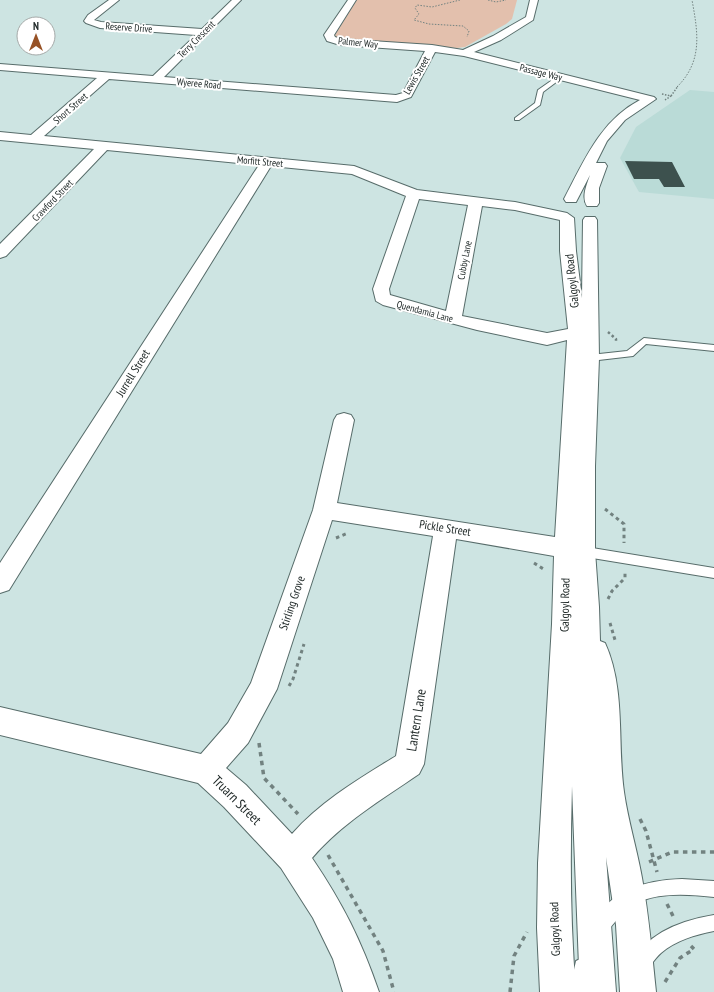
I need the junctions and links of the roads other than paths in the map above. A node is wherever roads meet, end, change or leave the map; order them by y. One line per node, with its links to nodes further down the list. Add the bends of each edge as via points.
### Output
1 (115, 0): 7 (street, Reserve Drive, via 89,21 100,25)
2 (236, 0): 7 (street, Terry Crescent)
3 (352, 0): 8 (street, Palmer Way, via 330,35 331,39 340,42)
4 (525, 0): 6 (street, via 522,17)
5 (534, 0): 6 (street, via 530,18)
6 (517, 25): 9 (street)
7 (202, 32): 13 (street, Terry Crescent)
8 (432, 48): 9 (street, Passage Way); 15 (street, Lewis Street, via 407,95)
9 (464, 53): 12 (street, Passage Way)
10 (0, 67): 11 (street, Wyeree Road)
11 (107, 76): 13 (street, Wyeree Road); 18 (street, Short Street)
12 (560, 77): 14 (street, Passage Way); 16 (lane, via 540,91 538,104)
13 (156, 79): 15 (street, Wyeree Road)
14 (657, 98): 20 (street, Galgoyl Road, via 620,130)
15 (397, 99)
16 (517, 119)
17 (0, 136): 18 (street, Morfitt Street)
18 (34, 140): 19 (street, Morfitt Street)
19 (104, 146): 21 (street, Morfitt Street); 26 (street, Crawford Street)
20 (599, 154): 24 (street, Galgoyl Road, via 592,188); 25 (street, Galgoyl Road)
21 (267, 162): 22 (street, Morfitt Street, via 354,170); 35 (street, Jurrell Street)
22 (414, 194): 23 (street, Morfitt Street); 27 (street, Quendamia Lane, via 381,289 382,297)
23 (476, 202): 25 (street, Morfitt Street); 27 (street, Cubby Lane)
24 (592, 203): 25 (street, Morfitt Street); 25 (street, Galgoyl Road, via 598,214)
25 (569, 212): 28 (street, Galgoyl Road, via 568,251)
26 (0, 253)
27 (453, 318): 28 (street, Quendamia Lane, via 552,339)
28 (580, 348): 29 (lane, via 630,354 644,341); 33 (street, Galgoyl Road, via 584,466)
29 (714, 348)
30 (344, 420): 31 (street, Stirling Grove)
31 (324, 510): 32 (street, Pickle Street); 38 (street, Stirling Grove, via 263,688 238,733)
32 (446, 528): 33 (street, Pickle Street); 39 (street, Lantern Lane, via 409,764 340,810 315,831)
33 (574, 550): 34 (lane); 36 (street, Galgoyl Road); 46 (street, Galgoyl Road, via 565,624 554,863 554,928)
34 (714, 573)
35 (0, 584)
36 (601, 610): 41 (street, via 609,792); 43 (street, Galgoyl Road, via 587,780)
37 (0, 721): 38 (street, Truarn Street)
38 (206, 770): 39 (street, Truarn Street, via 235,796)
39 (292, 857): 45 (street, Truarn Street, via 325,906 349,954)
40 (714, 889): 41 (lane, via 679,886)
41 (628, 898): 43 (lane, via 606,919); 44 (street)
42 (714, 923): 44 (lane, via 682,932 654,947 644,959)
43 (594, 936): 47 (lane, via 582,968); 48 (street, Galgoyl Road)
44 (643, 986)
45 (361, 992)
46 (558, 992)
47 (578, 992)
48 (598, 992)

